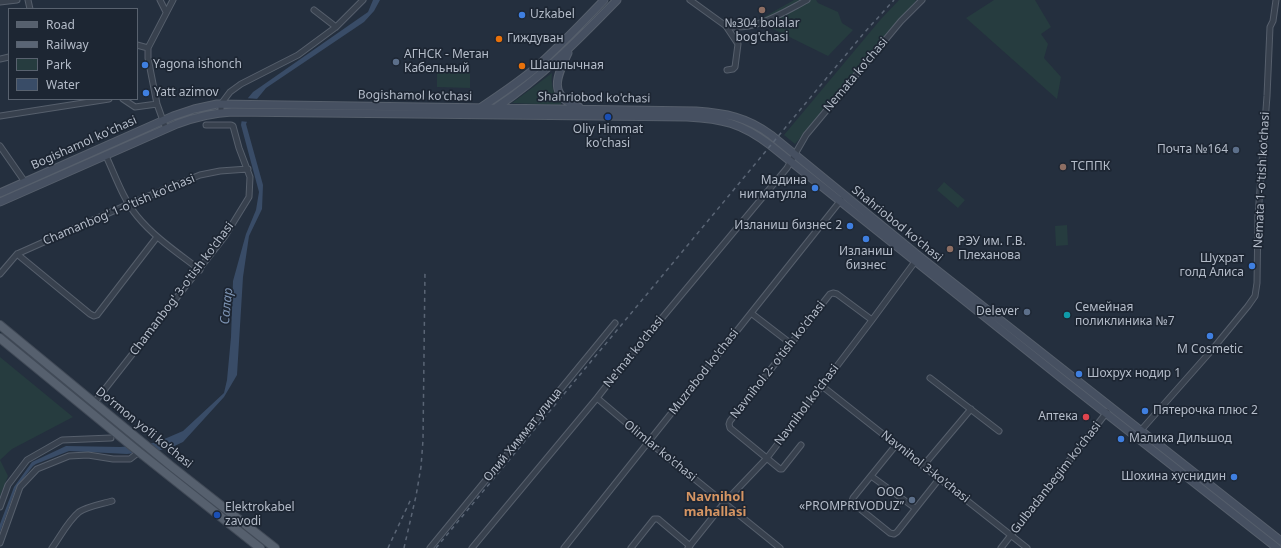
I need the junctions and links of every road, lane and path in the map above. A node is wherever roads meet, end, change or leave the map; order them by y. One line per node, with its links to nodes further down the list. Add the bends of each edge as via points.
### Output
1 (17, 0): 11 (street)
2 (160, 0): 14 (street)
3 (173, 0): 14 (street)
4 (363, 0): 16 (street)
5 (617, 0): 12 (main road)
6 (690, 0): 15 (street)
7 (807, 0): 15 (street, via 751,26)
8 (922, 0): 37 (street, Nemata ko'chasi, via 901,21 806,135)
9 (1276, 0): 64 (street, Nemata 1-o'tish ko'chasi, via 1270,27 1255,296 1211,351)
10 (603, 1): 12 (main road); 25 (main road, via 534,69)
11 (0, 2)
12 (608, 9): 19 (main road)
13 (314, 10): 16 (street)
14 (166, 12): 18 (street)
15 (726, 26): 20 (street, via 738,44 735,67)
16 (336, 27): 24 (street, via 298,55 241,84 230,92)
17 (138, 45): 18 (street)
18 (148, 48): 23 (street)
19 (571, 48): 26 (main road, via 542,74); 27 (main road, via 558,73 558,88 567,102)
20 (727, 70)
21 (103, 100): 32 (street)
22 (124, 100): 23 (street, via 134,107)
23 (157, 104): 33 (street)
24 (221, 104): 28 (main road, Bogishamol ko'chasi); 29 (street); 33 (main road, Bogishamol ko'chasi, via 194,109)
25 (480, 108): 26 (main road, Shahriobod ko'chasi); 28 (main road, Bogishamol ko'chasi); 31 (main road, Bogishamol ko'chasi)
26 (496, 108): 30 (main road, Shahriobod ko'chasi); 31 (main road)
27 (587, 109): 30 (main road, Shahriobod ko'chasi); 37 (main road, Shahriobod ko'chasi, via 696,111 742,118 757,125)
28 (418, 111): 29 (main road, Bogishamol ko'chasi); 31 (main road, Bogishamol ko'chasi)
29 (221, 112): 35 (main road, Bogishamol ko'chasi, via 195,117)
30 (522, 112): 31 (main road, Shahriobod ko'chasi); 39 (main road, Shahriobod ko'chasi, via 720,120 749,131)
31 (485, 115)
32 (0, 116)
33 (163, 120): 35 (street); 41 (main road, Bogishamol ko'chasi)
34 (206, 125): 40 (street, Chamanbog' 3-o'tish ko'chasi, via 233,126)
35 (166, 129): 38 (main road, Bogishamol ko'chasi)
36 (0, 146): 41 (street)
37 (795, 155): 39 (street, Ne'mat ko'chasi); 43 (main road, Shahriobod ko'chasi)
38 (106, 156): 44 (main road, Bogishamol ko'chasi); 45 (street)
39 (791, 162): 43 (main road, Shahriobod ko'chasi); 59 (street, Ne'mat ko'chasi)
40 (248, 169): 45 (street, Chamanbog' 1-o'tish ko'chasi, via 200,175); 49 (street, Chamanbog' 3-o'tish ko'chasi, via 249,197)
41 (25, 182): 42 (main road, Bogishamol ko'chasi)
42 (0, 193)
43 (842, 198): 48 (main road, Shahriobod ko'chasi); 51 (street, Muzrabod ko'chasi)
44 (0, 202)
45 (129, 204): 46 (street); 47 (street, Chamanbog' 1-o'tish ko'chasi)
46 (157, 237): 47 (street, via 94,316); 49 (street)
47 (17, 254): 50 (street, Chamanbog' 1-o'tish ko'chasi)
48 (917, 259): 52 (street, Navnihol ko'chasi); 61 (main road, Shahriobod ko'chasi); 63 (main road, Shahriobod ko'chasi)
49 (200, 270): 60 (street, Chamanbog' 3-o'tish ko'chasi)
50 (0, 274)
51 (751, 313): 56 (street); 68 (street, Muzrabod ko'chasi)
52 (872, 320): 56 (street, Navnihol 2- o'tish ko'chasi, via 833,293); 58 (street, Navnihol ko'chasi)
53 (615, 322): 89 (street, Олий Химмат улица)
54 (0, 325): 60 (main road, Do‘rmon yo‘li ko‘chasi)
55 (0, 338): 71 (main road, Do‘rmon yo‘li ko‘chasi)
56 (790, 343): 72 (street, Navnihol 2- o'tish ko'chasi, via 729,424 730,428)
57 (930, 378): 62 (street)
58 (822, 386): 70 (street, Navnihol 3-ko'chasi); 72 (street, Navnihol ko'chasi)
59 (597, 398): 68 (street, Olimlar ko'chasi); 90 (street, Ne'mat ko'chasi)
60 (94, 403): 76 (main road, Do‘rmon yo‘li ko‘chasi)
61 (1111, 407): 63 (street, Gulbadanbegim ko'chasi); 64 (main road, Shahriobod ko'chasi)
62 (971, 409): 65 (street); 73 (street)
63 (1106, 414): 66 (main road, Shahriobod ko'chasi); 82 (street, Gulbadanbegim ko'chasi)
64 (1140, 430): 66 (street, Nemata 1-o'tish ko'chasi); 83 (main road, Shahriobod ko'chasi)
65 (999, 431)
66 (1135, 437): 96 (main road, Shahriobod ko'chasi)
67 (111, 438): 80 (street, via 62,440 27,460 8,485)
68 (649, 442): 79 (street, Olimlar ko'chasi); 91 (street, Muzrabod ko'chasi)
69 (801, 445): 72 (street, Navnihol 2- o'tish ko'chasi, via 780,470)
70 (896, 445): 73 (street, Navnihol 3-ko'chasi); 74 (street)
71 (139, 452): 77 (main road, Do‘rmon yo‘li ko‘chasi); 84 (street, via 130,459 69,456 37,469 20,487)
72 (767, 458): 79 (street, Navnihol ko'chasi)
73 (923, 466): 75 (street, Navnihol 3-ko'chasi)
74 (871, 476): 81 (street); 81 (street, via 852,501 890,533 897,532)
75 (939, 479): 81 (street); 82 (street, Navnihol 3-ko'chasi)
76 (193, 484): 77 (main road); 88 (main road, Do‘rmon yo‘li ko‘chasi)
77 (187, 491): 87 (main road, Do‘rmon yo‘li ko‘chasi)
78 (112, 501): 86 (street, via 80,512 72,519)
79 (724, 503): 85 (street, Navnihol ko'chasi); 93 (street, Olimlar ko'chasi)
80 (0, 507)
81 (915, 508)
82 (1011, 535): 94 (street, Gulbadanbegim ko'chasi); 95 (street, Navnihol 3-ko'chasi)
83 (1281, 541)
84 (0, 543)
85 (689, 547): 92 (street, via 656,518)
86 (52, 548)
87 (260, 548)
88 (275, 548)
89 (430, 548)
90 (472, 548)
91 (564, 548)
92 (631, 548)
93 (780, 548)
94 (1001, 548)
95 (1028, 548)
96 (1277, 548)

